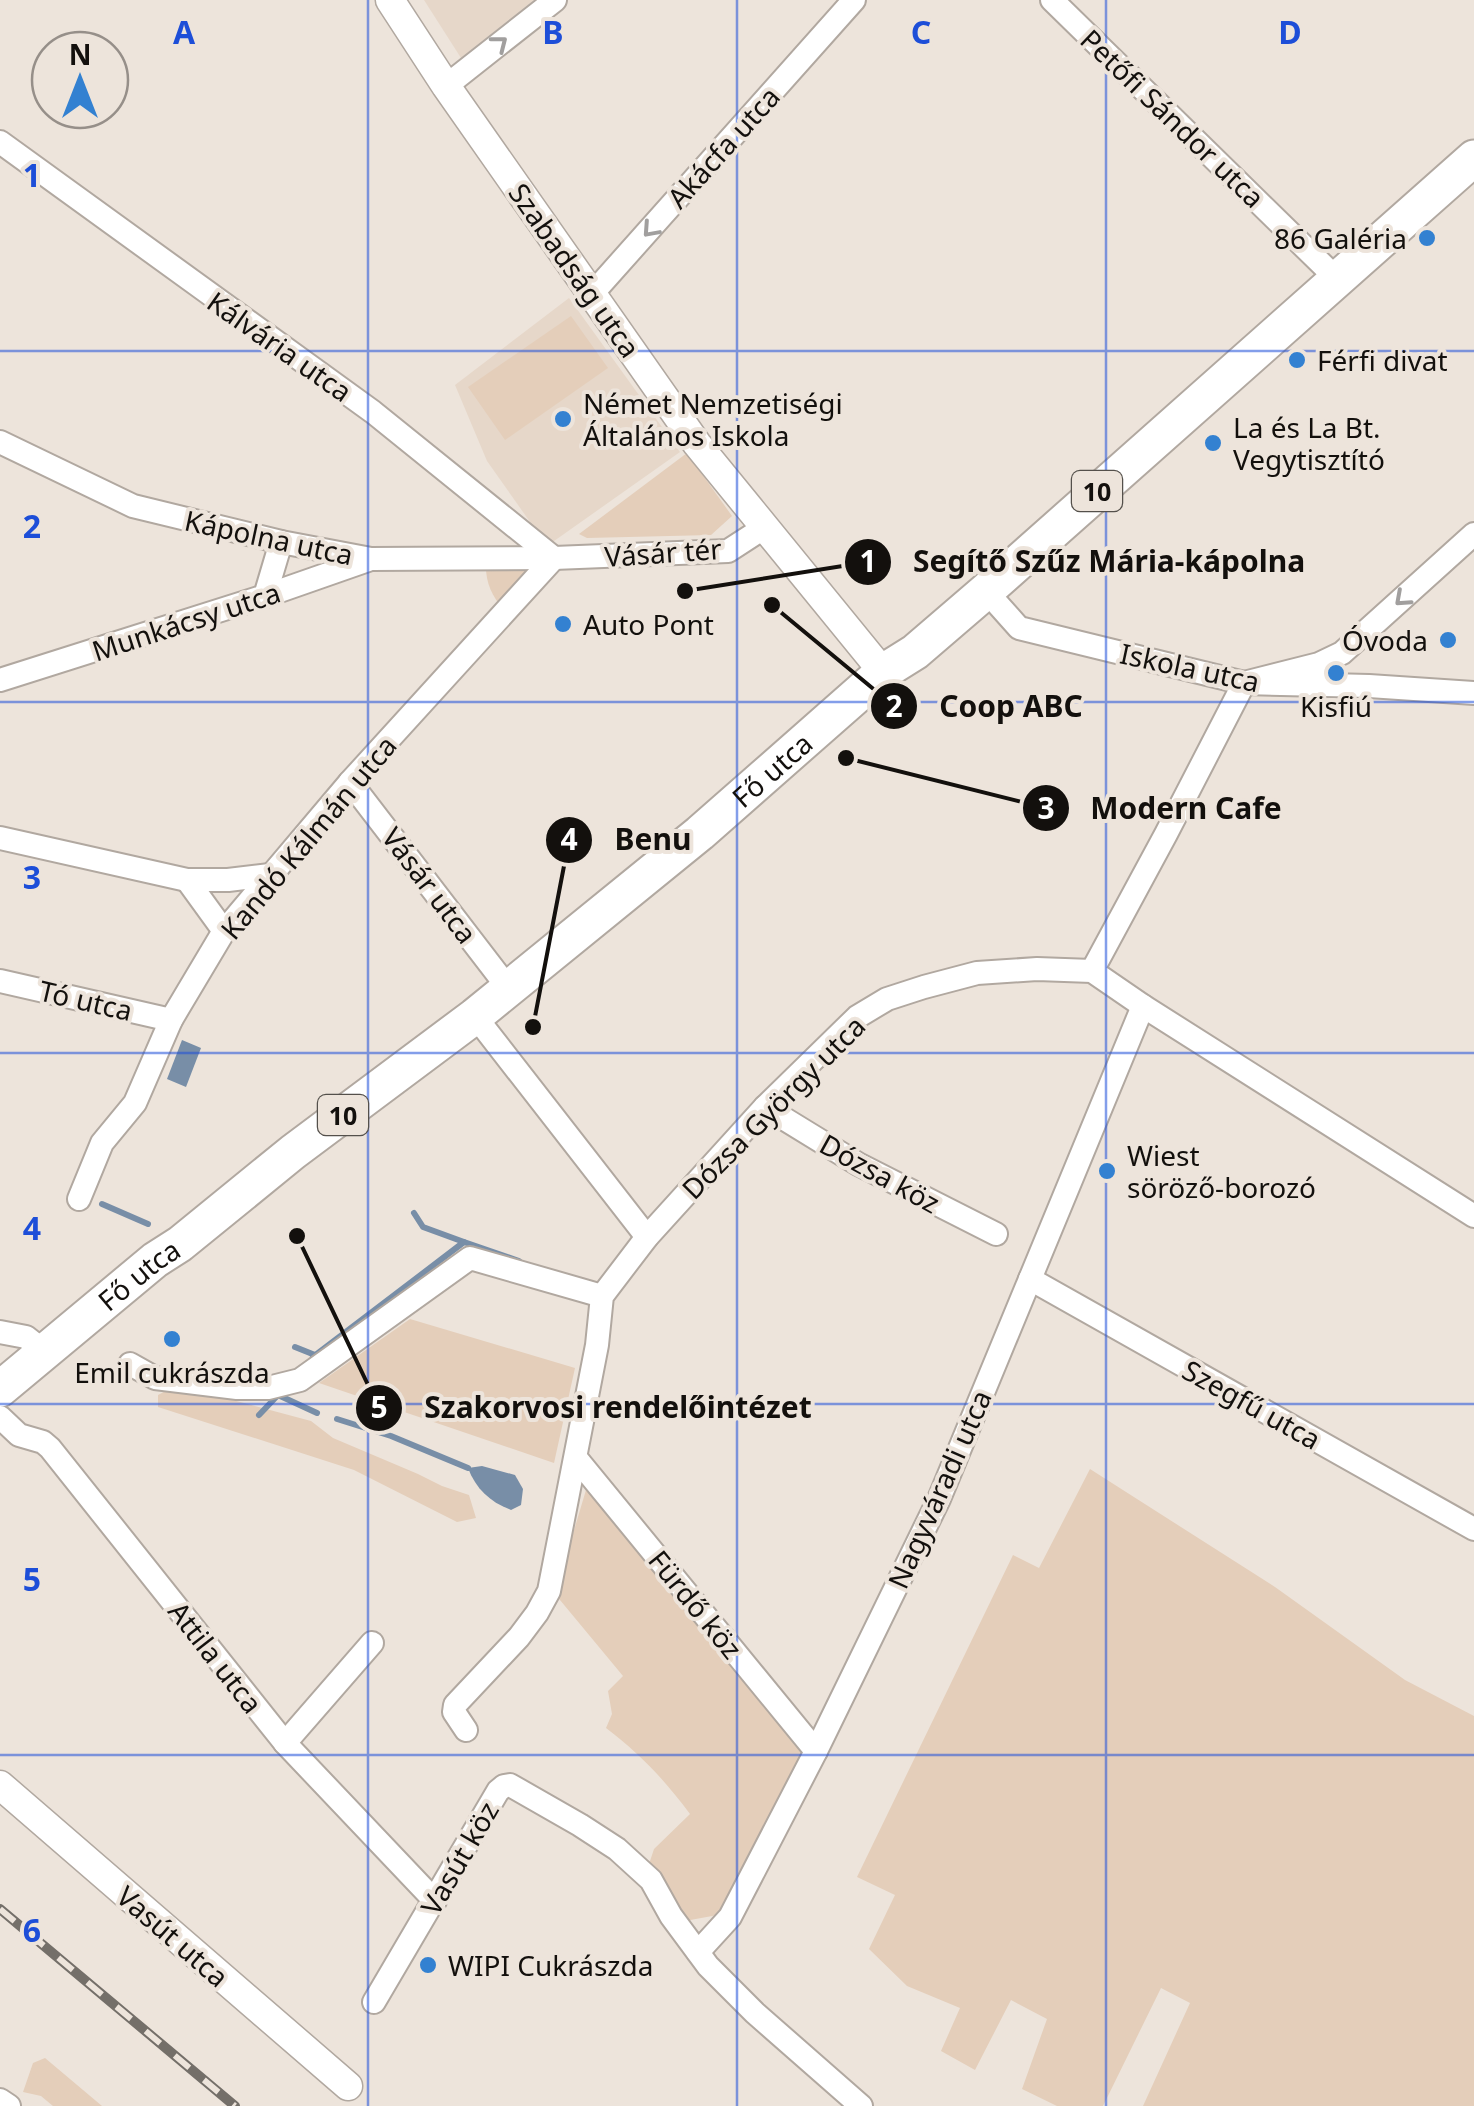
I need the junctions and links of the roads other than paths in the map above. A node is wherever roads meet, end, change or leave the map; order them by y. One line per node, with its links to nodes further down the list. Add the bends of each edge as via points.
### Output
1 (390, 0): 5 (street, Szabadság utca)
2 (555, 0): 5 (street, one-way to 2)
3 (854, 0): 9 (street, Akácfa utca, one-way to 9)
4 (1052, 0): 8 (street, Petőfi Sándor utca)
5 (446, 86): 9 (street, Szabadság utca)
6 (0, 142): 14 (street, Kálvária utca, via 373,412)
7 (1474, 158): 8 (main road, Fő utca / 10)
8 (1336, 278): 16 (main road, Fő utca / 10)
9 (592, 294): 11 (street, Szabadság utca, via 697,444)
10 (0, 442): 13 (street, Kápolna utca, via 133,506)
11 (767, 530): 14 (street, Vásár tér, via 728,551); 18 (street)
12 (1474, 534): 20 (street, one-way to 20, via 1342,653)
13 (281, 542): 15 (street, Kápolna utca); 17 (street)
14 (554, 558): 15 (street, Kápolna utca); 22 (street, Kandó Kálmán utca)
15 (371, 559): 17 (street, Munkácsy utca)
16 (986, 590): 18 (main road, Fő utca / 10); 20 (street, Iskola utca, via 1019,628)
17 (265, 596): 19 (street, Munkácsy utca)
18 (884, 672): 29 (main road, Fő utca / 10)
19 (0, 680)
20 (1244, 683): 21 (street, Iskola utca); 27 (street)
21 (1474, 692)
22 (350, 782): 24 (street, Kandó Kálmán utca); 29 (street, Vásár utca)
23 (0, 838): 25 (street)
24 (270, 875): 25 (street); 26 (street, Kandó Kálmán utca)
25 (187, 880): 26 (street)
26 (224, 931): 32 (street, Kandó Kálmán utca)
27 (1092, 971): 30 (street); 33 (street, Dózsa György utca, via 977,973 887,998 856,1017)
28 (0, 980): 32 (street, Tó utca)
29 (509, 988): 31 (main road, Fő utca / 10)
30 (1143, 1006): 35 (street); 38 (street, Nagyváradi utca)
31 (475, 1016): 37 (street); 41 (main road, Fő utca / 10, via 292,1152)
32 (171, 1020): 34 (street, Kandó Kálmán utca, via 135,1103 102,1143)
33 (765, 1107): 36 (street, Dózsa köz, via 858,1164); 37 (street, Dózsa György utca)
34 (80, 1199)
35 (1474, 1216)
36 (996, 1234)
37 (647, 1237): 39 (street, Dózsa György utca)
38 (1030, 1280): 46 (street, Szegfű utca); 50 (street, Nagyváradi utca, via 939,1499)
39 (602, 1296): 42 (street, via 470,1258 300,1380 237,1388 155,1378); 45 (street)
40 (0, 1332): 41 (street, via 26,1337)
41 (45, 1352): 43 (main road, Fő utca / 10)
42 (130, 1364)
43 (0, 1389)
44 (0, 1417): 49 (street, Attila utca, via 19,1435 50,1448)
45 (576, 1458): 48 (street, via 549,1591 519,1638 455,1705); 50 (street, Fürdő köz)
46 (1474, 1529)
47 (372, 1644): 49 (street)
48 (466, 1730)
49 (285, 1743): 52 (street, Attila utca)
50 (816, 1750): 53 (street, Nagyváradi utca, via 730,1918)
51 (0, 1785): 55 (street, Vasút utca)
52 (435, 1902): 53 (street, Vasút köz, via 498,1791 510,1785 617,1849 651,1880); 54 (street, Vasút köz)
53 (698, 1952): 58 (street, via 755,2014)
54 (374, 2002)
55 (348, 2086)
56 (0, 2100): 57 (street)
57 (9, 2106)
58 (860, 2106)

